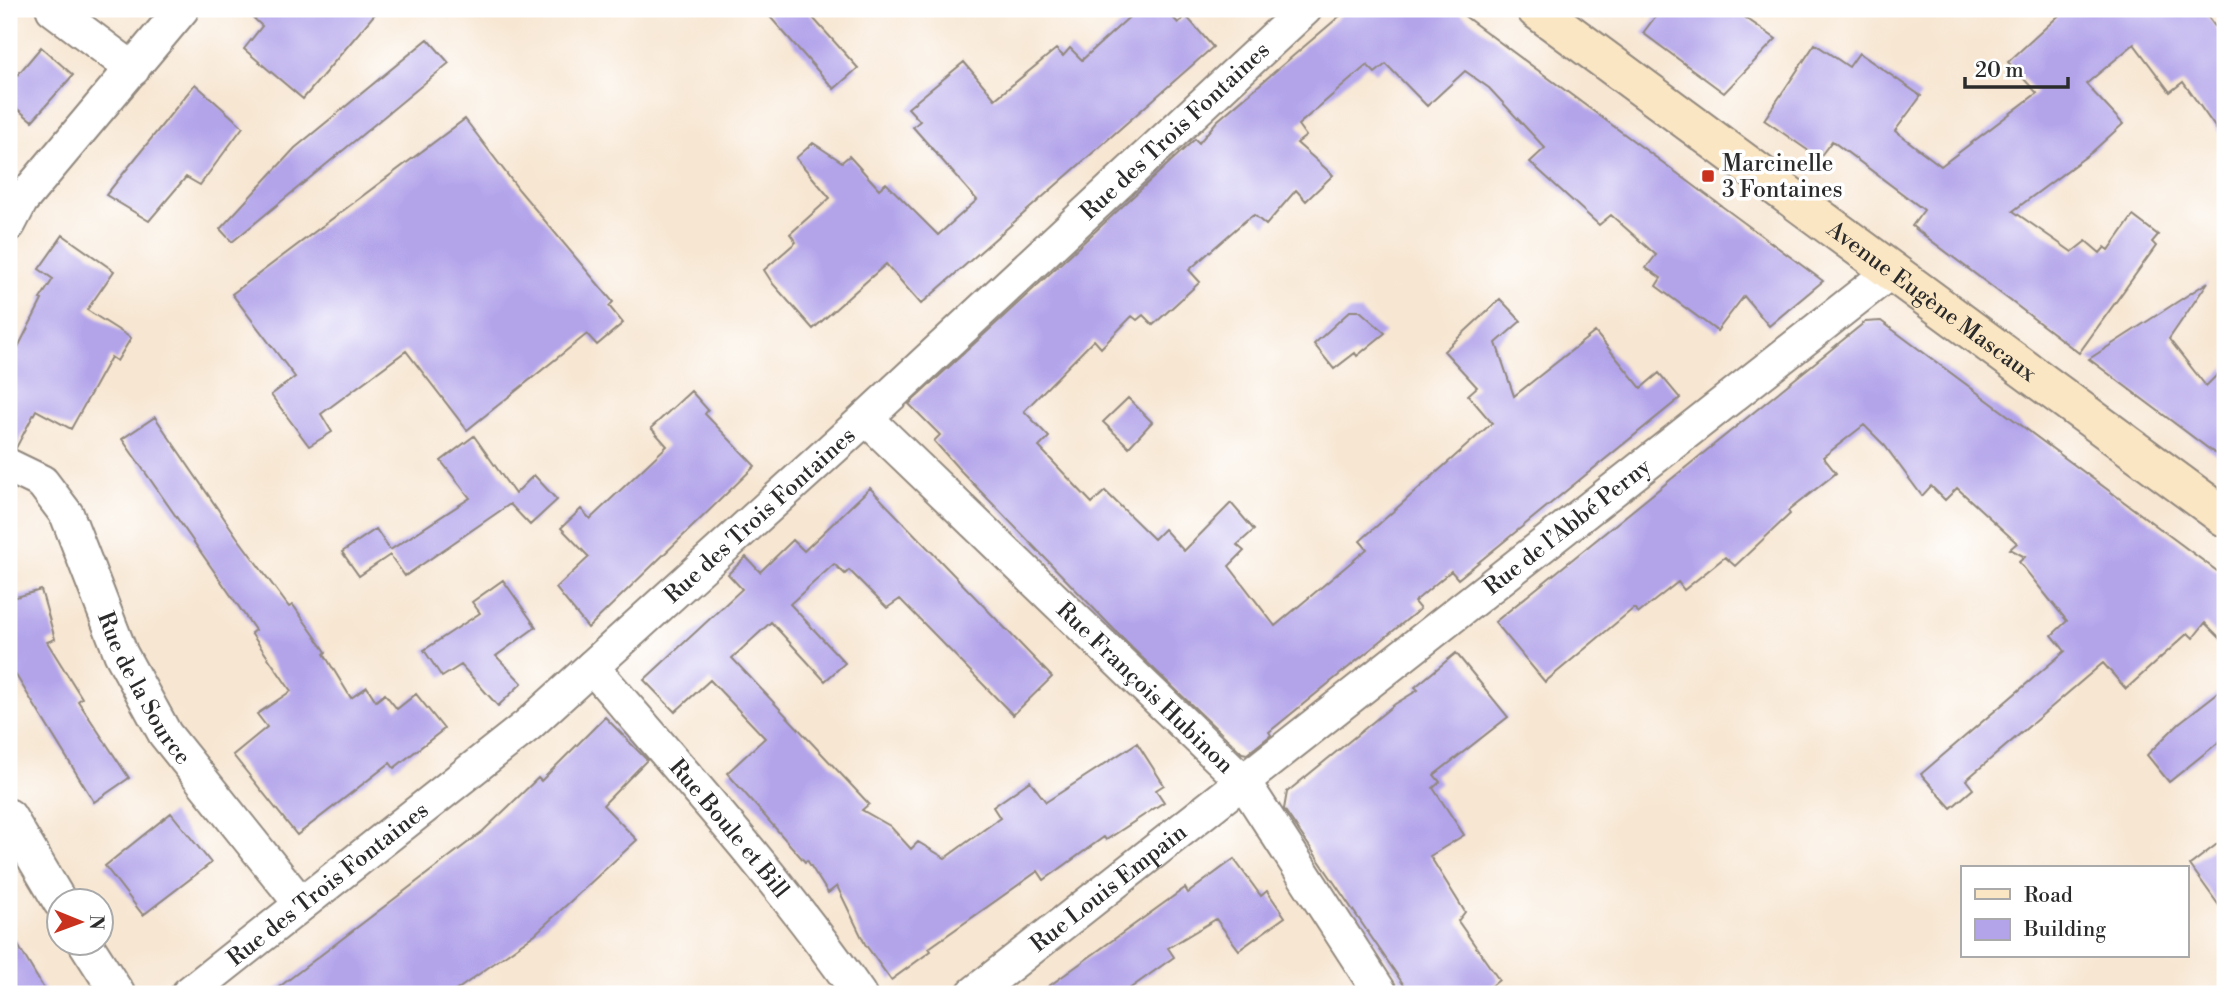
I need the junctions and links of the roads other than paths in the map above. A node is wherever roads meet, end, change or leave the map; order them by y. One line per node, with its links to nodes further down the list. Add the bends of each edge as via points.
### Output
1 (53, 9): 5 (street)
2 (182, 9): 5 (street)
3 (1305, 9): 8 (street, Rue des Trois Fontaines)
4 (1536, 9): 7 (main road, Avenue Eugène Mascaux)
5 (133, 69): 6 (street, via 21,201)
6 (9, 224)
7 (1890, 272): 10 (main road, Avenue Eugène Mascaux); 12 (street, Rue de l’Abbé Perny)
8 (866, 418): 11 (street, Rue des Trois Fontaines); 12 (street, Rue François Hubinon)
9 (9, 466): 15 (street, Rue de la Source, via 42,482 67,515 121,654 164,734)
10 (2225, 517)
11 (592, 667): 15 (street, Rue des Trois Fontaines, via 528,725); 19 (street, Rue Boule et Bill, via 719,811 806,918)
12 (1242, 781): 20 (street, Rue Louis Empain); 21 (street, Rue François Hubinon)
13 (9, 816): 14 (street)
14 (52, 888)
15 (302, 904): 18 (street, Rue des Trois Fontaines)
16 (95, 958): 17 (street)
17 (118, 994)
18 (188, 994)
19 (859, 994)
20 (973, 994)
21 (1381, 994)

